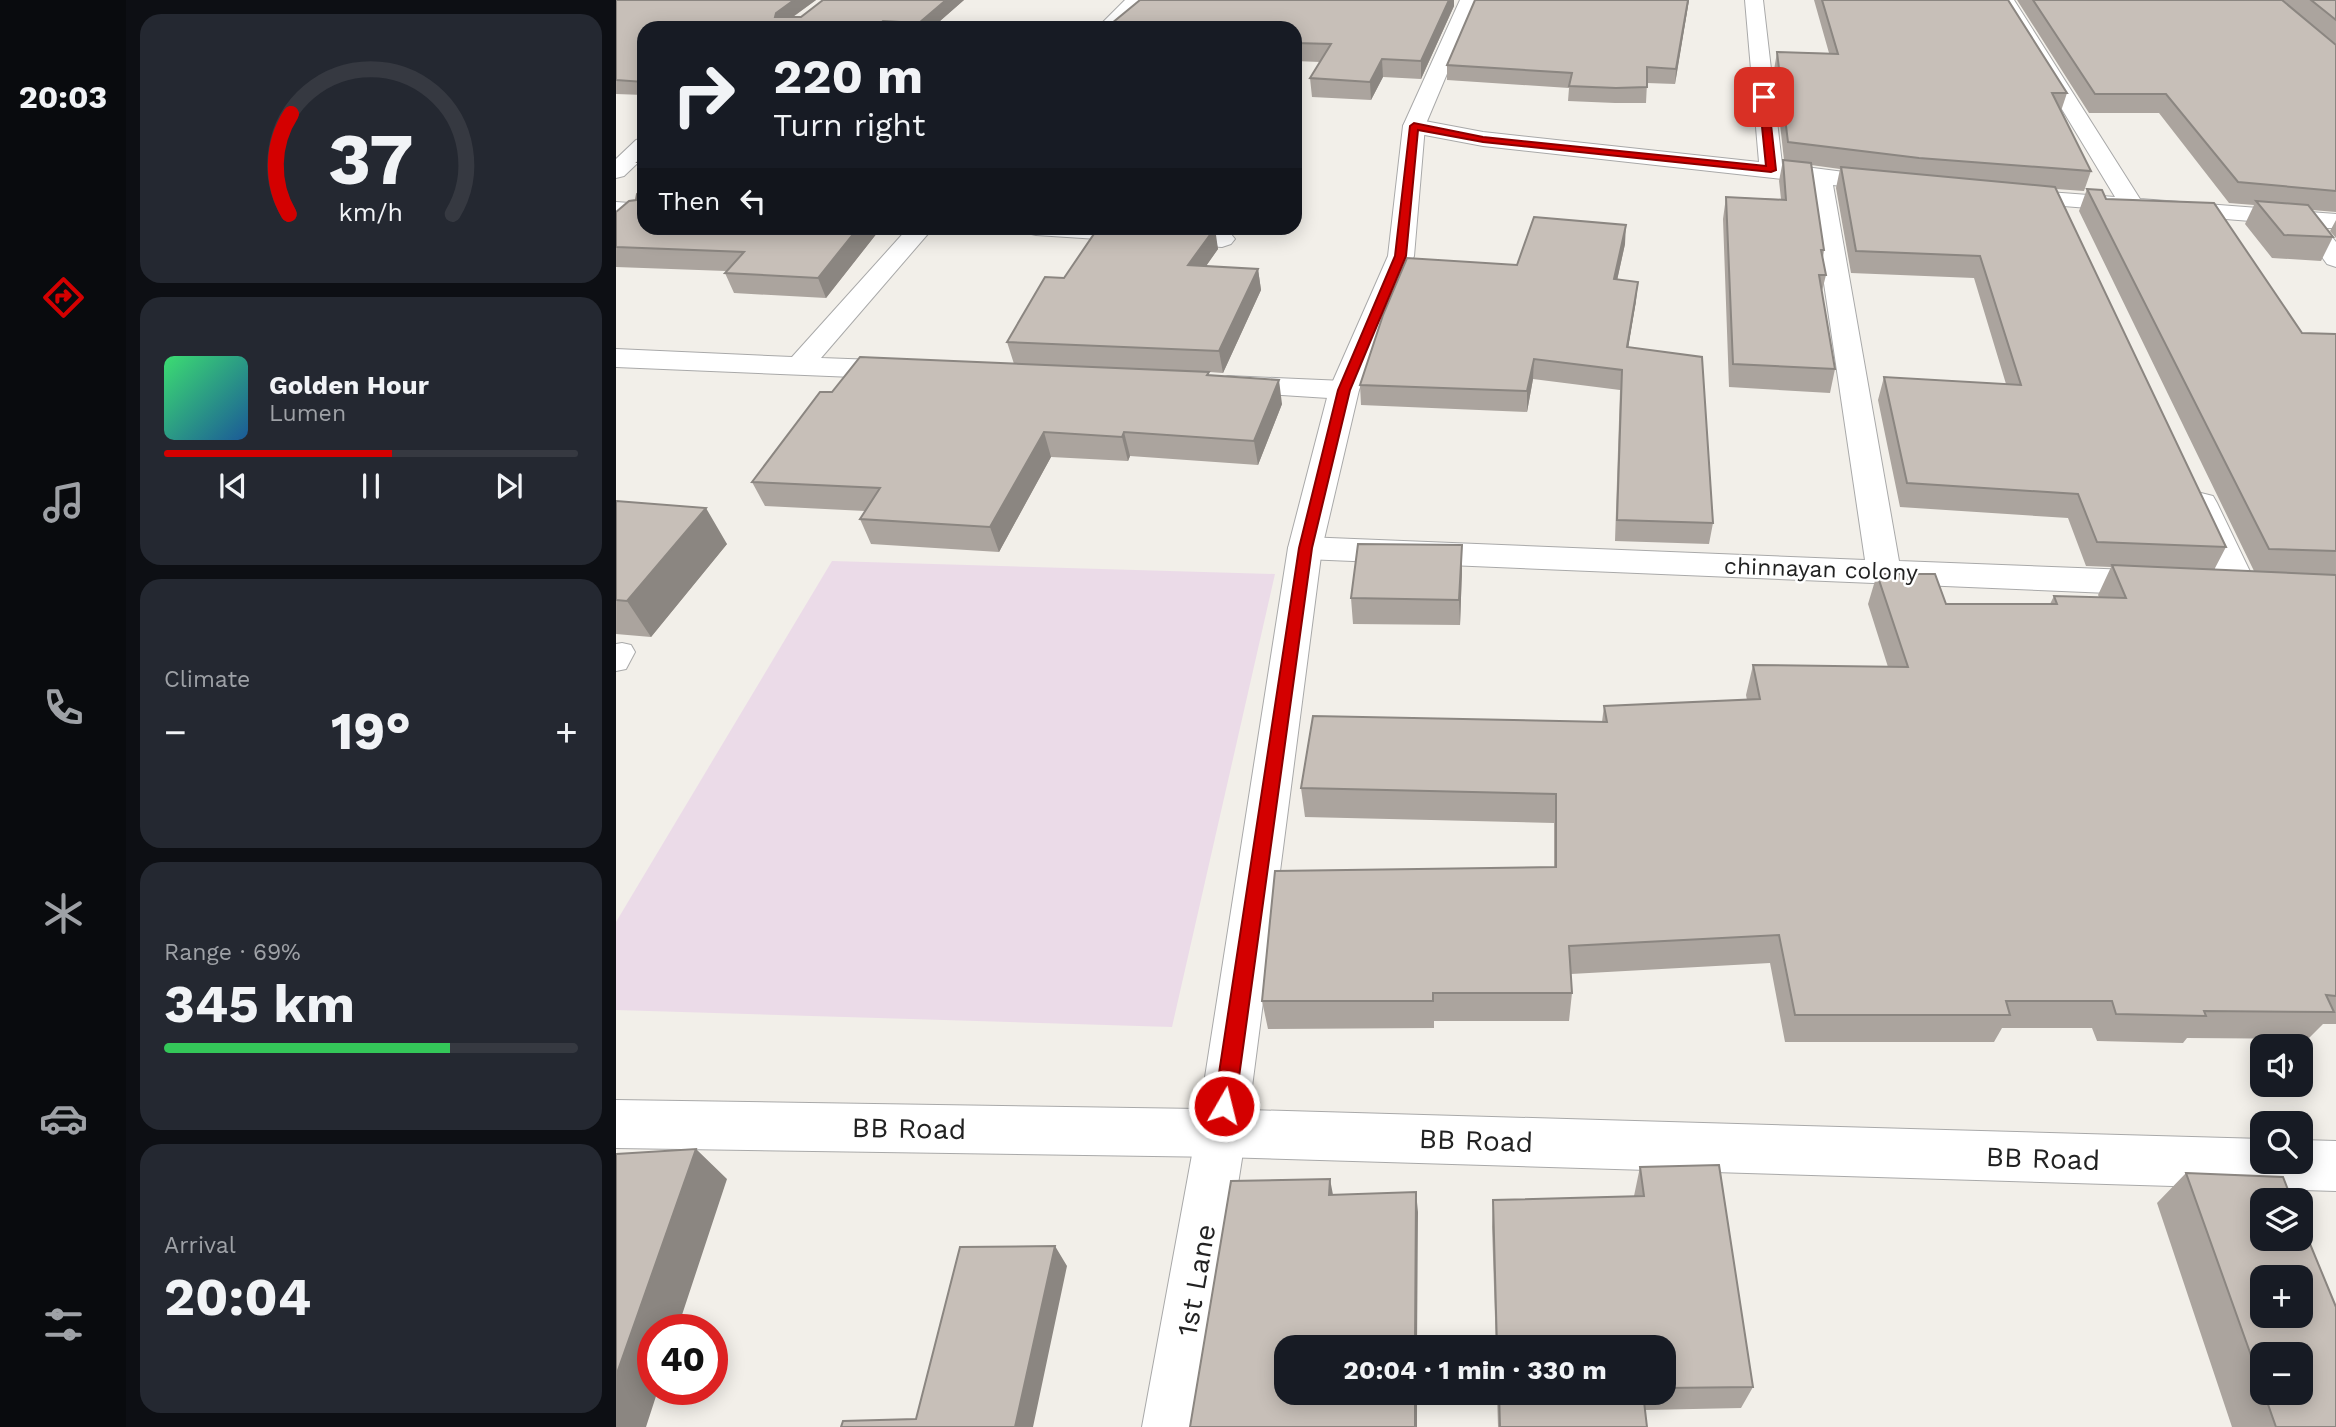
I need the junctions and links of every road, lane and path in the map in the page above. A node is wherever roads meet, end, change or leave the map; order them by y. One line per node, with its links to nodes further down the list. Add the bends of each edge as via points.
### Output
1 (1135, 0): 5 (street)
2 (1469, 0): 6 (street, 1st Lane)
3 (1754, 0): 8 (street)
4 (2005, 0): 13 (street)
5 (1114, 21)
6 (1414, 126): 8 (street, via 1483,139); 26 (street, 1st Lane, via 1401,256)
7 (637, 152): 9 (street)
8 (1771, 170): 10 (street)
9 (616, 171)
10 (1819, 177): 11 (street); 29 (street)
11 (1914, 188)
12 (1993, 194): 13 (street, via 2065,212)
13 (2132, 205): 16 (street)
14 (616, 209): 15 (street)
15 (637, 210)
16 (2307, 220): 17 (street); 21 (street)
17 (2336, 222)
18 (915, 235): 23 (street)
19 (1154, 235): 20 (street)
20 (1222, 239)
21 (2336, 259)
22 (616, 358): 23 (street)
23 (800, 365): 24 (street)
24 (926, 371)
25 (1205, 384): 26 (street)
26 (1344, 390): 28 (street, 1st Lane)
27 (2188, 474): 29 (street, chinnayan colony, via 2254,587)
28 (1306, 548): 29 (street, chinnayan colony); 31 (street, 1st Lane)
29 (1884, 572)
30 (616, 1124): 31 (street, BB Road)
31 (1221, 1133): 32 (street, BB Road); 33 (street, 1st Lane)
32 (2336, 1167)
33 (1171, 1427)

